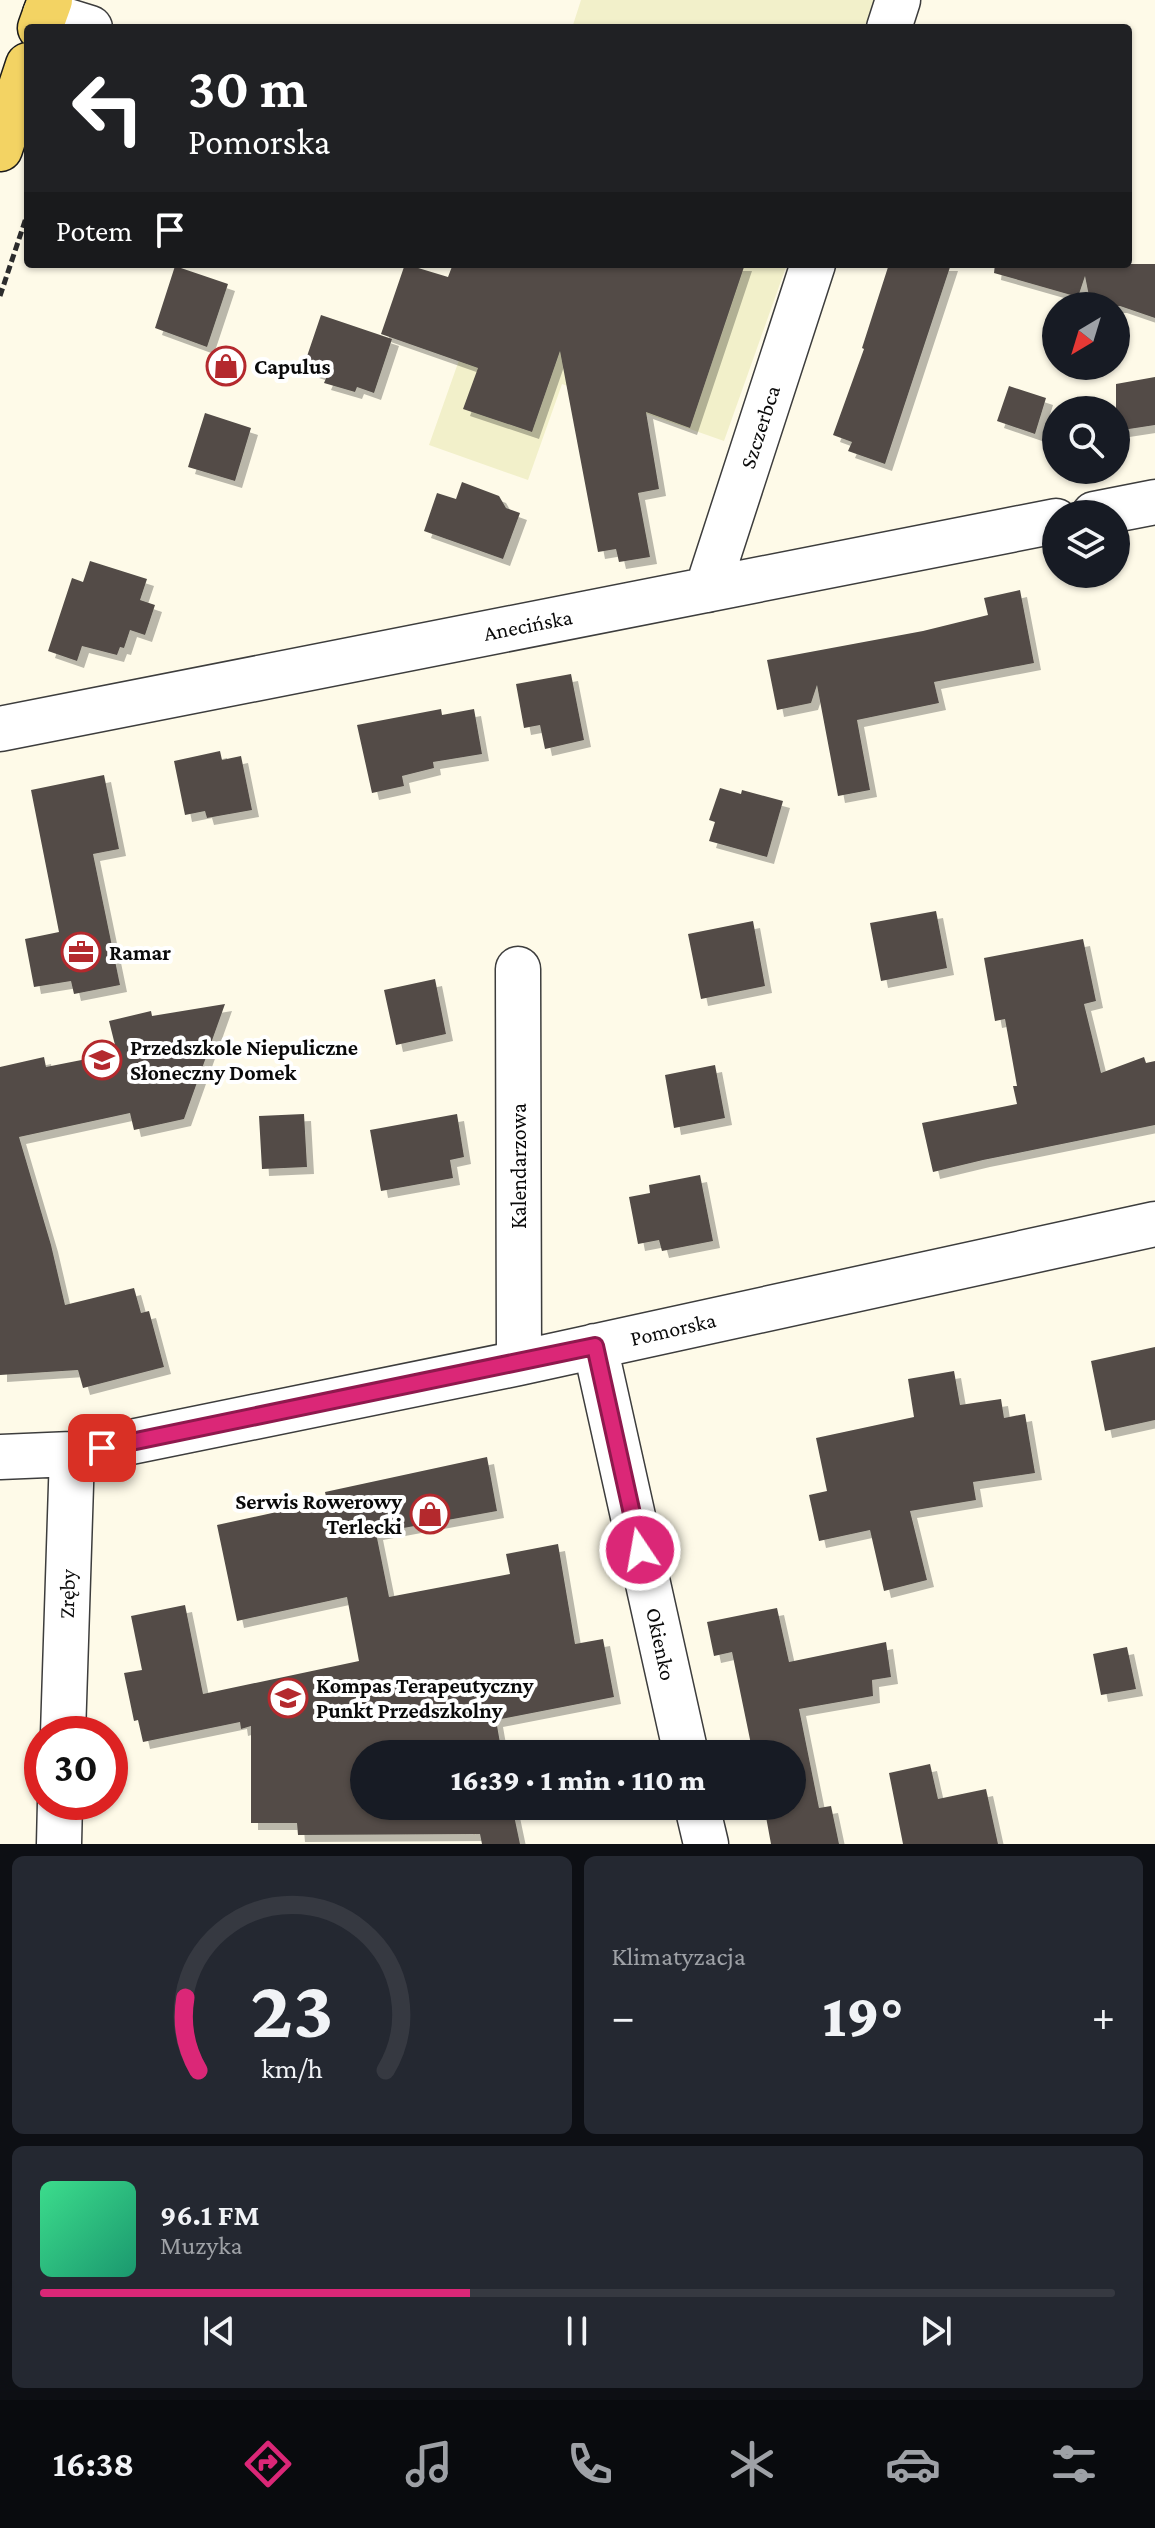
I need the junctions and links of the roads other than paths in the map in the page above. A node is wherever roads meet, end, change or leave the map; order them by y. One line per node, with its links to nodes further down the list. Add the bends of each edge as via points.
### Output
1 (898, 0): 4 (street)
2 (45, 14): 3 (street)
3 (77, 24)
4 (890, 24)
5 (24, 77): 6 (main road)
6 (0, 149)
7 (812, 268): 11 (street, Szczerbca)
8 (1155, 502): 9 (street)
9 (1130, 507)
10 (1042, 524): 11 (street, Anecińska)
11 (707, 590): 12 (street, Anecińska)
12 (0, 729)
13 (518, 969): 16 (street, Kalendarzowa)
14 (1155, 1224): 15 (street, Pomorska)
15 (595, 1346): 16 (street, Pomorska); 20 (street, Okienko)
16 (519, 1363): 17 (street, Pomorska)
17 (72, 1454): 18 (street, Pomorska); 19 (street, Zręby)
18 (0, 1457)
19 (64, 1716)
20 (683, 1740)
21 (60, 1820): 23 (street)
22 (700, 1820): 24 (street)
23 (59, 1844)
24 (706, 1844)

